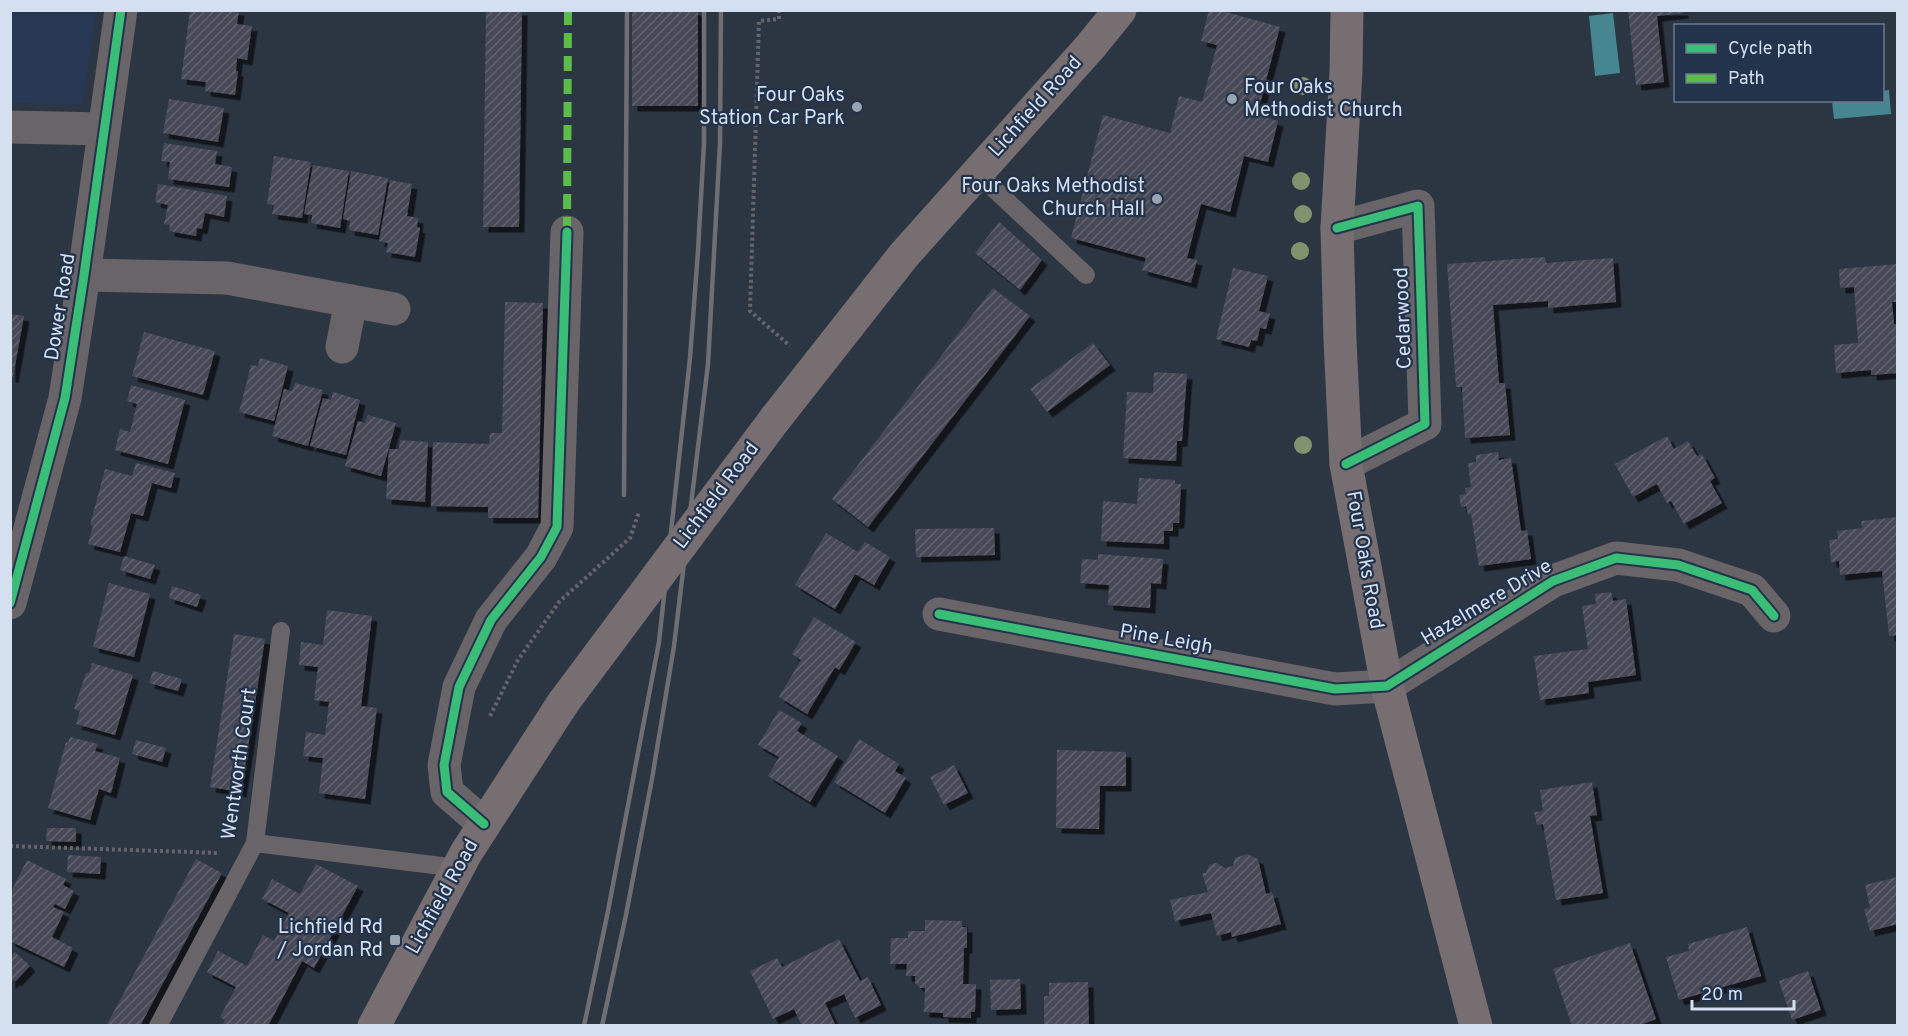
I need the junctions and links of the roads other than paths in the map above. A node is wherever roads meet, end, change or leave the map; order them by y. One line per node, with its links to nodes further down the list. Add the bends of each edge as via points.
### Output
1 (121, 10): 5 (street, Dower Road)
2 (1120, 10): 6 (main road, Lichfield Road)
3 (1347, 10): 7 (main road, Four Oaks Road)
4 (10, 127): 5 (street)
5 (104, 129): 9 (street, Dower Road)
6 (977, 173): 10 (lane); 20 (main road, Lichfield Road, bridge, via 903,255 775,419 563,703)
7 (1337, 228): 14 (main road, Four Oaks Road); 14 (street, Cedarwood, via 1418,206 1425,423)
8 (567, 232): 20 (street, via 557,527 541,557 491,620 459,687 444,765 447,792)
9 (84, 275): 11 (street, via 227,278); 15 (street, Dower Road, via 65,398)
10 (1086, 275)
11 (351, 301): 12 (street); 13 (street)
12 (394, 309)
13 (342, 347)
14 (1346, 464): 19 (main road, Four Oaks Road)
15 (10, 603)
16 (939, 614): 19 (street, Pine Leigh, via 1335,689)
17 (1774, 616): 19 (street, Hazelmere Drive, via 1752,590 1678,565 1616,558 1552,581)
18 (281, 631): 21 (lane, Wentworth Court)
19 (1387, 686): 25 (main road, Four Oaks Road)
20 (484, 824): 22 (main road, Lichfield Road)
21 (252, 848): 22 (lane); 23 (lane, Wentworth Court)
22 (458, 868): 24 (main road, Lichfield Road)
23 (158, 1026)
24 (374, 1026)
25 (1476, 1026)

